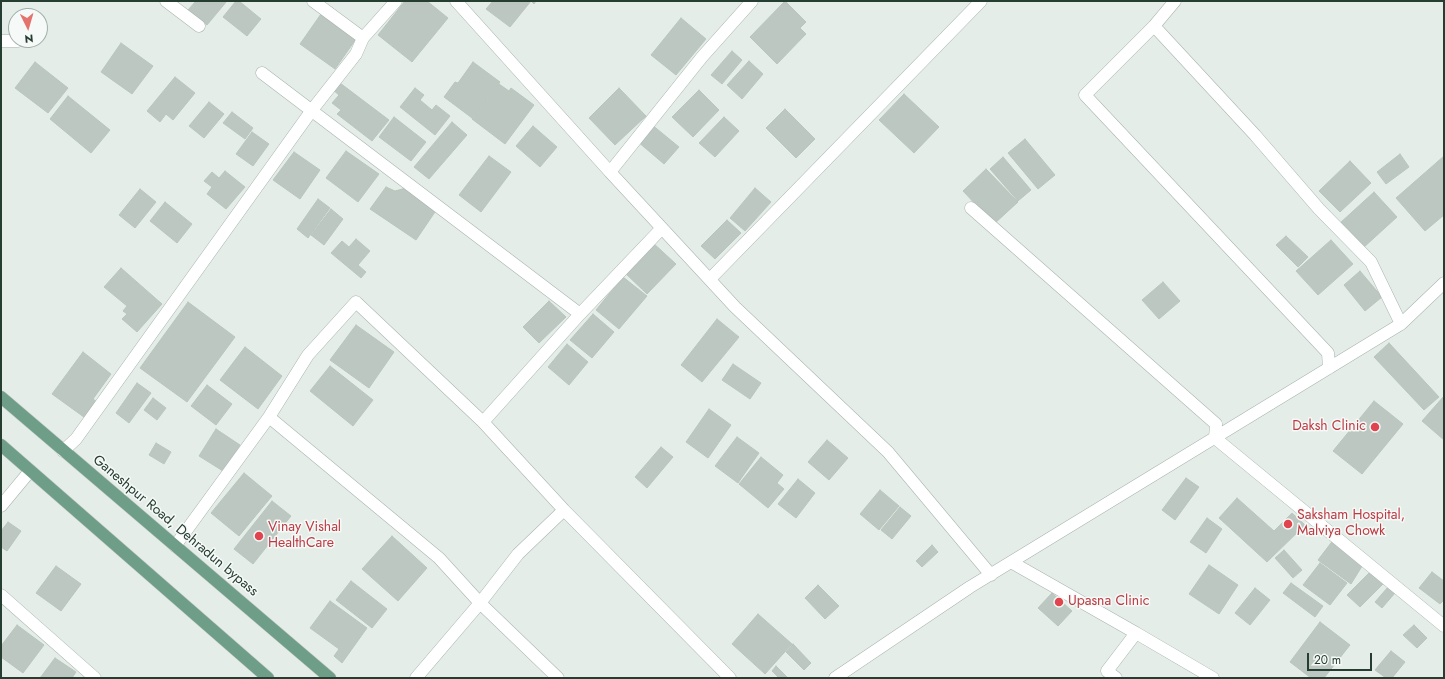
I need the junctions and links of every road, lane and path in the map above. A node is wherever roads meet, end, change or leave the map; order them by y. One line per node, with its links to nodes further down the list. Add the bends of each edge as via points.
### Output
1 (166, 1): 8 (street)
2 (313, 1): 10 (street)
3 (396, 1): 10 (street)
4 (456, 1): 13 (street)
5 (752, 1): 13 (street, via 702,57)
6 (981, 1): 16 (street)
7 (1175, 1): 9 (street)
8 (199, 26)
9 (1154, 26): 19 (street, via 1255,135 1319,209 1371,262); 20 (street, via 1085,95 1328,353)
10 (363, 38): 12 (street, via 356,54)
11 (262, 74): 12 (street)
12 (312, 110): 18 (street); 26 (street, via 76,439)
13 (610, 172): 15 (street)
14 (971, 208): 24 (street, via 1216,424)
15 (662, 228): 16 (street); 18 (street)
16 (710, 279): 32 (street, via 735,307 888,452)
17 (1444, 283): 19 (street)
18 (580, 314): 23 (street)
19 (1401, 324): 20 (street)
20 (1329, 368): 24 (street)
21 (1, 397): 26 (main road, Ganeshpur Road, Dehradun bypass)
22 (269, 417): 23 (street, via 308,355 356,302); 30 (street); 34 (street, via 439,558)
23 (483, 422): 29 (street)
24 (1215, 438): 31 (street); 35 (street)
25 (1, 445): 27 (main road)
26 (64, 450): 30 (main road, Ganeshpur Road, Dehradun bypass)
27 (30, 470): 28 (street); 38 (main road)
28 (1, 506)
29 (564, 510): 34 (street, via 518,554); 42 (street)
30 (175, 546): 39 (main road, Ganeshpur Road, Dehradun bypass)
31 (1011, 562): 32 (street); 36 (street)
32 (991, 575): 43 (street)
33 (1, 595): 37 (street)
34 (480, 603): 40 (street); 41 (street)
35 (1444, 626)
36 (1136, 633): 44 (street, via 1107,671); 45 (street)
37 (95, 678)
38 (268, 678)
39 (330, 678)
40 (416, 678)
41 (558, 678)
42 (730, 678)
43 (835, 678)
44 (1116, 678)
45 (1212, 678)

